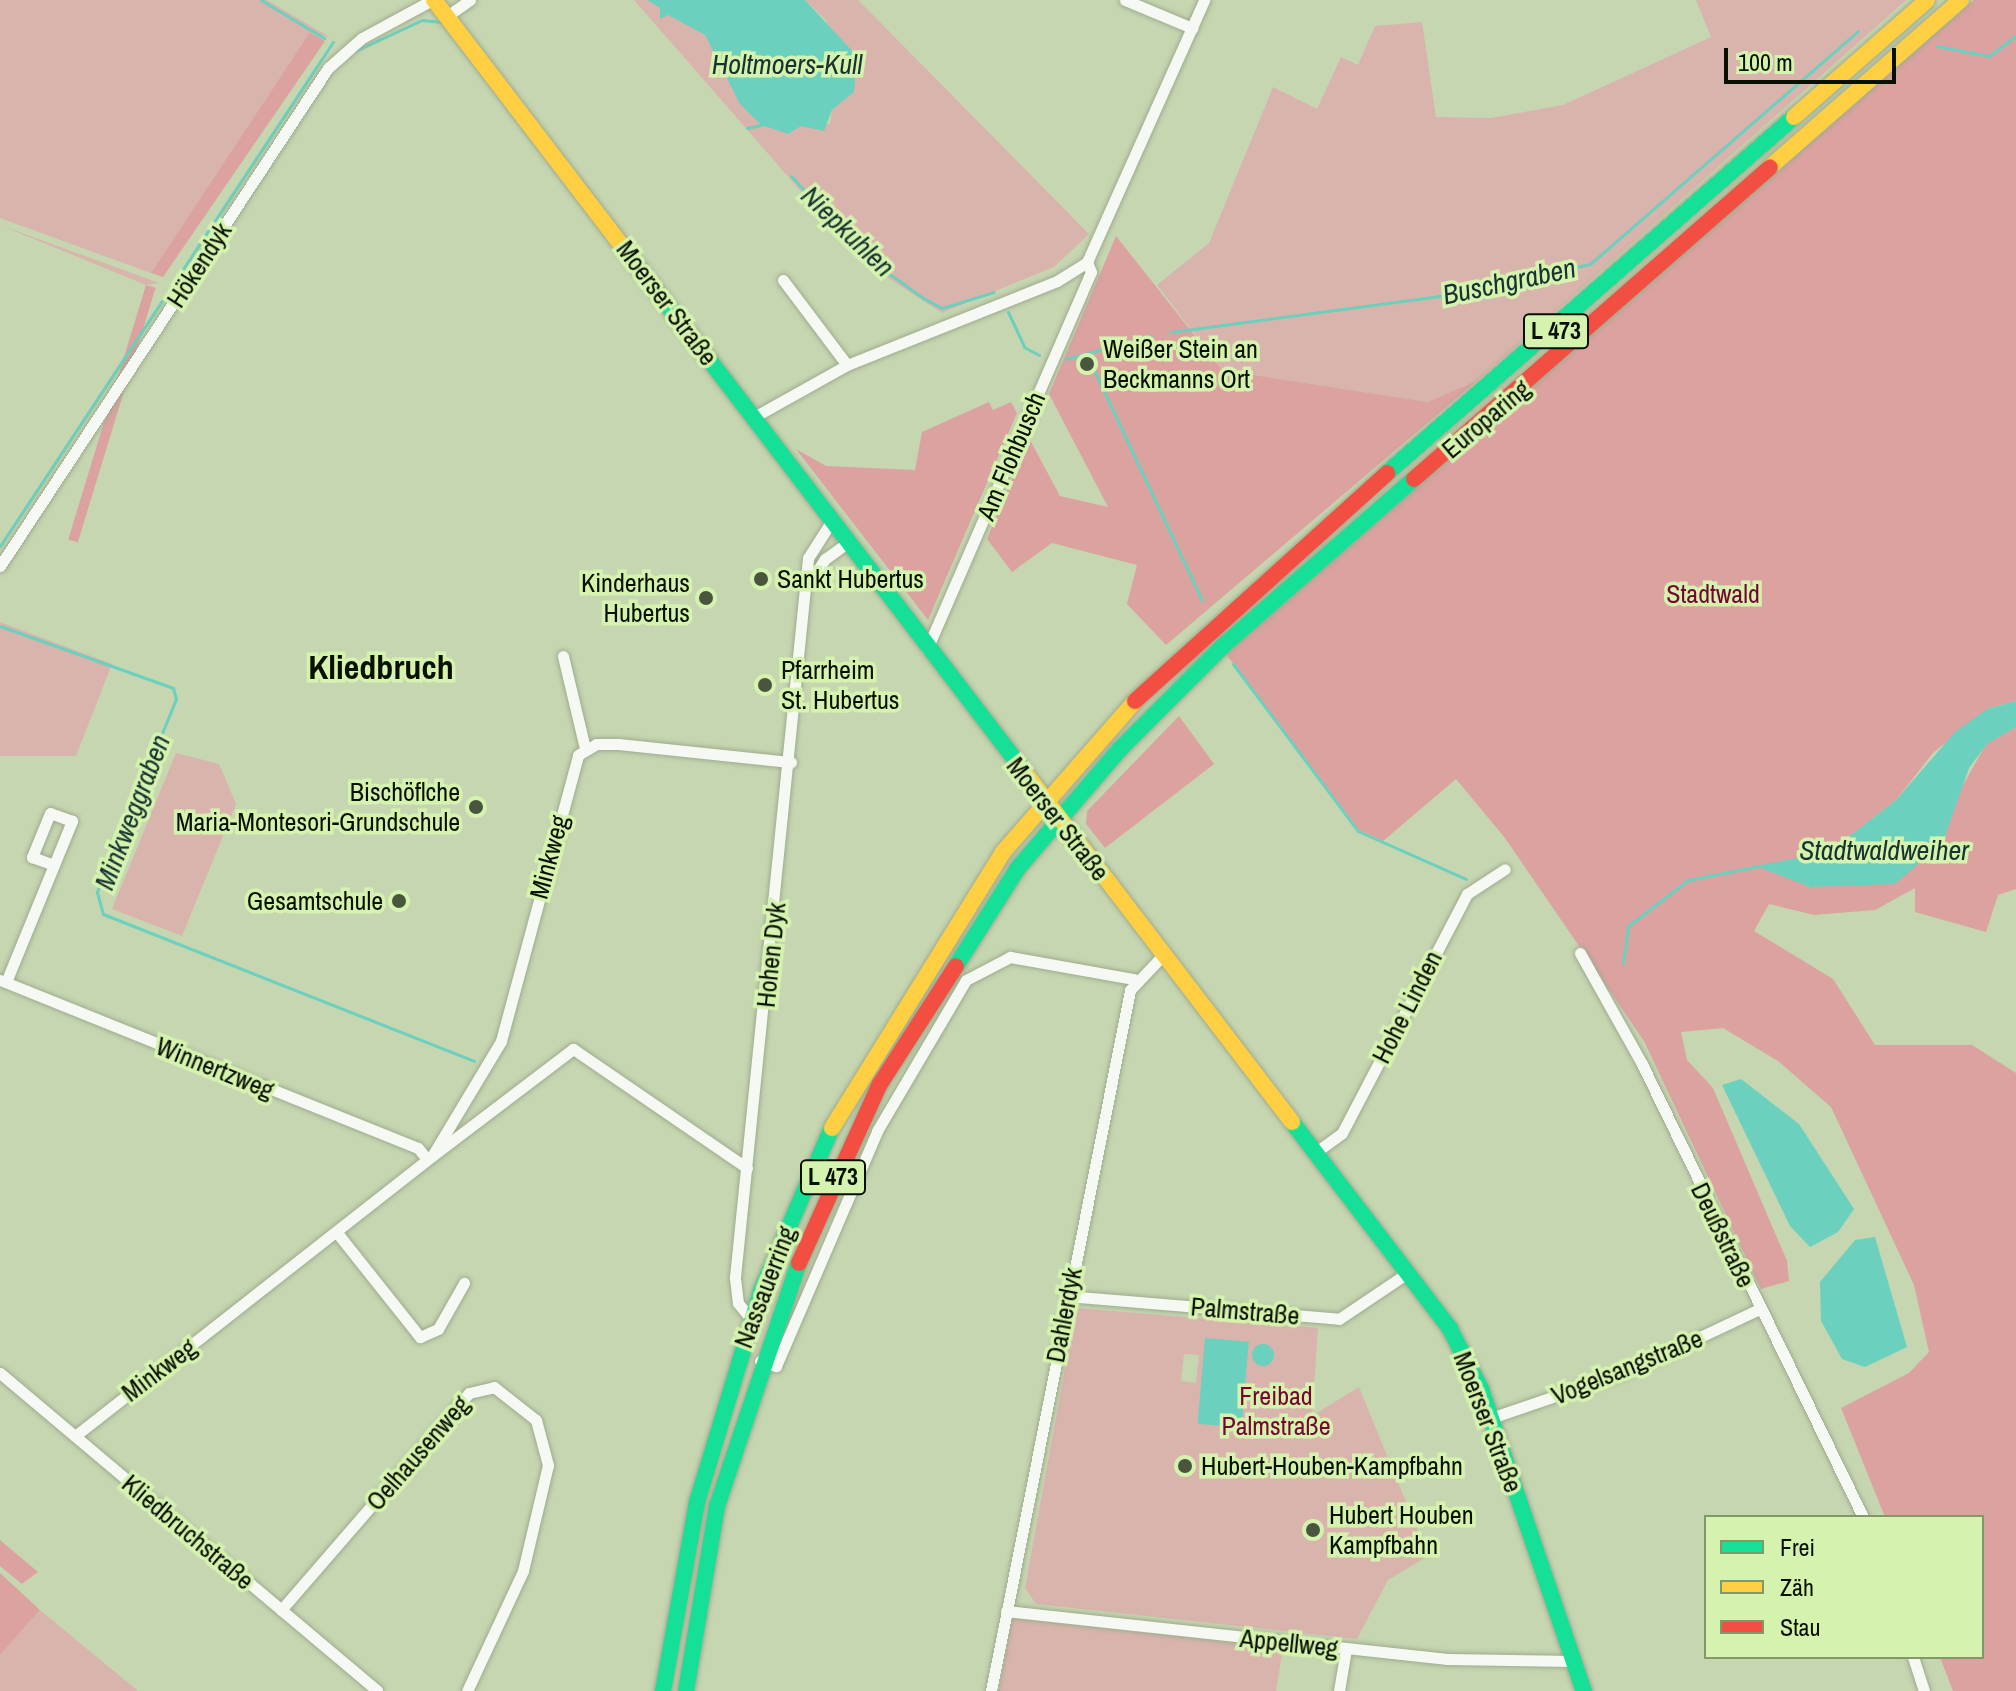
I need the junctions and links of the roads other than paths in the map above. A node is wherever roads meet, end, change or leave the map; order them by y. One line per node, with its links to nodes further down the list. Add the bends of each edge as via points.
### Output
1 (433, 0): 7 (main road, Moerser Straße); 15 (street, Hökendyk, via 362,38 328,68)
2 (470, 0): 7 (street)
3 (1125, 0): 8 (street)
4 (1204, 0): 8 (street, Am Flohbusch)
5 (1927, 0): 21 (main road, Europaring / L 473, via 1210,628)
6 (1961, 0): 22 (main road, Europaring / L 473, via 1227,642)
7 (447, 16): 12 (main road, Moerser Straße)
8 (1192, 28): 9 (street, Am Flohbusch)
9 (1087, 262): 11 (street, via 1057,281); 17 (street, Am Flohbusch, via 1091,272)
10 (783, 280): 11 (street)
11 (847, 365): 12 (street)
12 (754, 417): 13 (main road, Moerser Straße)
13 (831, 522): 14 (main road, Moerser Straße); 16 (street, Hohen Dyk, via 813,541)
14 (847, 543): 16 (street, via 825,559); 17 (main road, Moerser Straße)
15 (0, 566)
16 (808, 586): 20 (street, Hohen Dyk)
17 (927, 649): 21 (main road, Moerser Straße)
18 (563, 656): 19 (street)
19 (585, 748): 20 (street, via 619,744); 30 (street, Minkweg, via 571,772 501,1041)
20 (791, 762): 31 (street, Hohen Dyk)
21 (1043, 801): 22 (main road, Moerser Straße); 37 (main road, Nassauerring / L 473, via 906,993 817,1156)
22 (1060, 819): 26 (main road, Moerser Straße); 38 (main road, Nassauerring / L 473, via 971,933 880,1084 835,1172)
23 (54, 865): 23 (street, via 32,857 50,813 72,821); 28 (street)
24 (1505, 869): 29 (street, Hohe Linden, via 1467,894 1342,1133)
25 (1580, 953): 36 (street, Deußstraße)
26 (1164, 954): 27 (street); 29 (main road, Moerser Straße)
27 (1134, 979): 35 (street, Dahlerdyk); 38 (street, Nassauerring, via 1010,957 966,980 877,1131)
28 (3, 981): 30 (street, Winnertzweg, via 418,1148)
29 (1316, 1152): 33 (main road, Moerser Straße)
30 (430, 1158): 31 (street, Minkweg, via 573,1049); 32 (street, Minkweg)
31 (747, 1168): 37 (street, Hohen Dyk, via 735,1277 738,1303)
32 (338, 1234): 34 (street, via 420,1337 438,1329); 41 (street, Minkweg)
33 (1409, 1272): 35 (street, Palmstraße, via 1339,1319); 40 (main road, Moerser Straße, via 1468,1359)
34 (464, 1283)
35 (1067, 1296): 44 (street, Dahlerdyk)
36 (1759, 1309): 40 (street, Vogelsangstraße, via 1628,1371); 42 (street, Deußstraße)
37 (751, 1319): 50 (main road, Nassauerring / L 473, via 697,1502)
38 (768, 1364): 51 (main road, Nassauerring / L 473, via 717,1506)
39 (0, 1373): 41 (street, Kliedbruchstraße)
40 (1491, 1418): 47 (main road, Moerser Straße)
41 (75, 1436): 43 (street, Kliedbruchstraße)
42 (1862, 1515)
43 (281, 1610): 48 (street, Kliedbruchstraße); 49 (street, Oelhausenweg, via 469,1393 494,1387 536,1420 548,1465 523,1571)
44 (1006, 1611): 45 (street, Appellweg); 52 (street, Dahlerdyk)
45 (1346, 1649): 47 (street, Appellweg, via 1514,1664); 53 (street)
46 (1914, 1659): 55 (street)
47 (1573, 1661): 54 (main road, Moerser Straße)
48 (377, 1691)
49 (467, 1691)
50 (663, 1691)
51 (686, 1691)
52 (991, 1691)
53 (1339, 1691)
54 (1584, 1691)
55 (1924, 1691)

